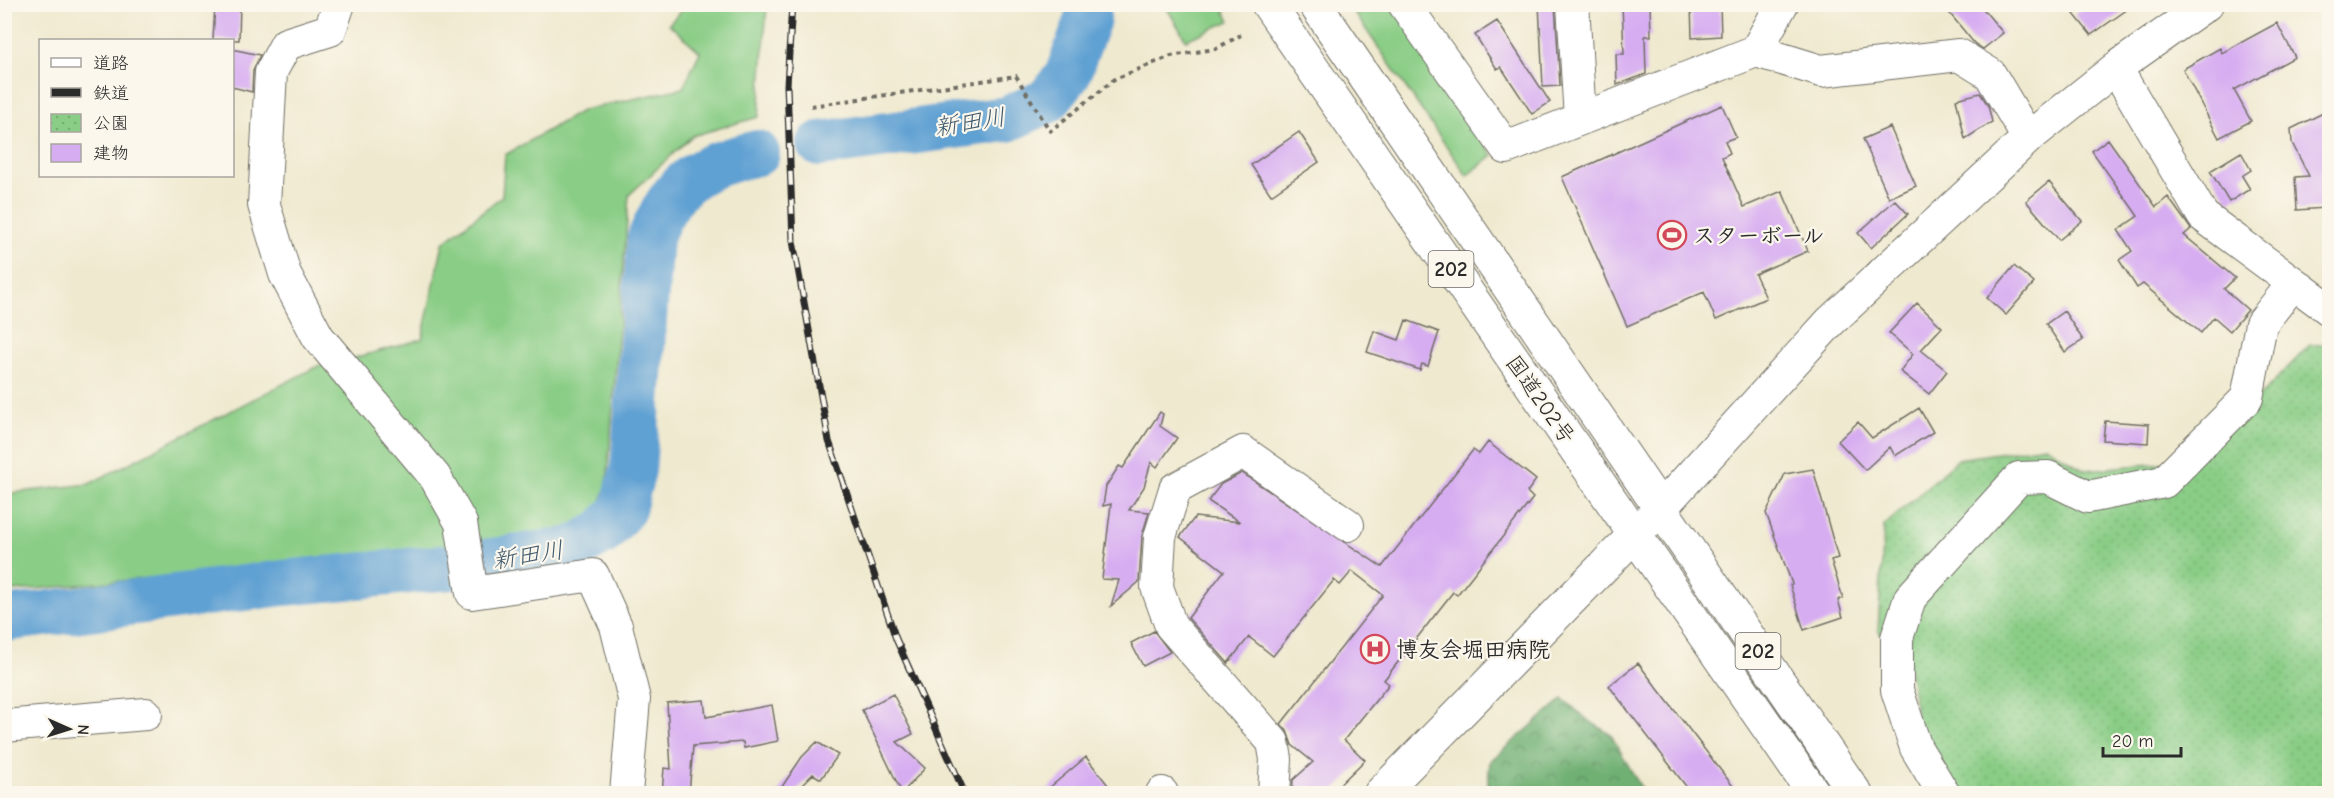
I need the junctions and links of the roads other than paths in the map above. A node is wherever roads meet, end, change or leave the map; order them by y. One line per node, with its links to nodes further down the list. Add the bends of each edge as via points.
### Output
1 (339, 4): 19 (street, via 330,30 286,44 271,72 264,205 285,274 318,337 435,477 461,523 472,593 593,575 616,626 633,699)
2 (1268, 4): 16 (main road, 国道202号 / 202)
3 (1315, 4): 14 (main road, 国道202号 / 202)
4 (1404, 4): 10 (street, via 1506,148)
5 (1573, 4): 10 (street)
6 (1782, 4): 8 (street)
7 (2207, 4): 9 (street)
8 (1756, 51): 10 (street); 11 (street, via 1821,71 1959,55 1990,74)
9 (2116, 68): 11 (street); 12 (street, via 2203,216)
10 (1581, 119)
11 (2028, 138): 14 (street, via 1830,322)
12 (2292, 285): 13 (street); 24 (street, via 2261,324 2247,398 2164,482 2088,497 2048,477 2019,478 1910,598 1897,638 1897,690 1916,748)
13 (2330, 310)
14 (1660, 508): 16 (main road); 23 (main road, 国道202号 / 202)
15 (1348, 525): 20 (street, via 1243,452 1175,489 1166,511 1156,578 1171,626 1273,742)
16 (1634, 534): 21 (main road); 22 (main road, 国道202号 / 202)
17 (146, 714): 18 (street)
18 (4, 726)
19 (626, 794)
20 (1274, 794)
21 (1380, 794)
22 (1814, 794)
23 (1856, 794)
24 (1944, 794)

